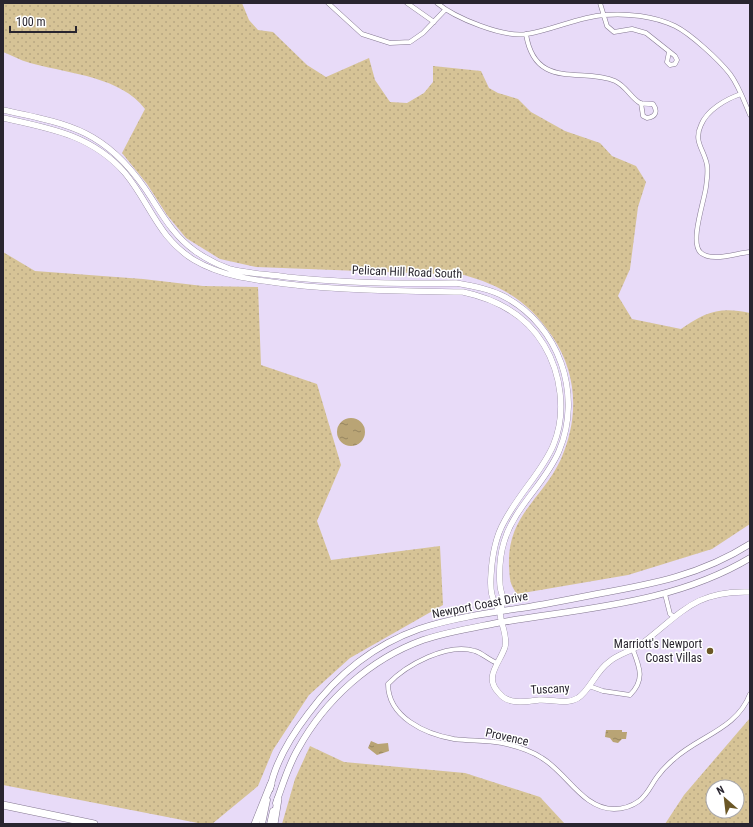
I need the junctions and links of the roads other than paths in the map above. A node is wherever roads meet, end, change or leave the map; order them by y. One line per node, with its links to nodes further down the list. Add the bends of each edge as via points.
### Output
1 (328, 3): 7 (street, via 362,34 390,43 410,42)
2 (407, 3): 7 (street)
3 (437, 3): 5 (street)
4 (600, 3): 6 (street)
5 (445, 10): 7 (street); 8 (street, via 480,26)
6 (603, 14): 8 (street); 9 (street, via 607,26 614,32 632,29 646,33 659,41); 10 (street, via 638,15 676,26 714,56 731,75)
7 (434, 22)
8 (526, 34): 11 (street, via 530,49 545,67 560,74 606,78 627,89)
9 (669, 52)
10 (741, 94): 13 (street); 19 (street, via 726,99 714,110 702,123 697,136 707,166 704,200 695,239 699,251 706,256)
11 (641, 103): 11 (street, via 643,116 652,118 656,114 656,108 653,104)
12 (3, 110): 15 (street, via 56,121 78,129)
13 (750, 115)
14 (3, 118): 16 (street, Pelican Hill Road South, via 59,130 82,140)
15 (112, 150): 16 (street); 17 (street)
16 (106, 156): 18 (street, Pelican Hill Road South)
17 (118, 156): 18 (street); 20 (street, via 128,166 176,234 195,251)
18 (113, 162): 20 (street, Pelican Hill Road South, via 125,174 157,224 174,244 194,260 213,270)
19 (750, 252)
20 (228, 272): 21 (street, Pelican Hill Road South); 22 (street, Pelican Hill Road South)
21 (279, 276): 22 (street); 24 (street, Pelican Hill Road South, via 338,281 456,283 479,287 504,296 520,306 534,317 545,332 557,351 565,376 567,426 560,450)
22 (278, 283): 23 (street, Pelican Hill Road South, via 333,288 463,292 482,296 505,306 530,326 541,339 551,357 558,379 560,425)
23 (546, 462): 24 (street); 29 (street, Pelican Hill Road South, via 504,522 496,540 490,584 493,602)
24 (551, 466): 29 (street, Pelican Hill Road South, via 509,528 500,566 503,601)
25 (750, 544): 29 (main road, Newport Coast Drive, via 710,566 645,586)
26 (750, 558): 28 (main road, Newport Coast Drive, via 712,578)
27 (750, 592): 30 (street, Tuscany, via 735,591 706,597)
28 (665, 594): 30 (street, via 670,614); 31 (main road, Newport Coast Drive)
29 (500, 611): 31 (street, Pelican Hill Road South); 36 (main road, Newport Coast Drive, via 450,620 418,630 380,648 352,668 318,700 299,726)
30 (673, 616): 32 (street, Tuscany)
31 (502, 623): 33 (street, Tuscany, via 506,642); 37 (main road, Newport Coast Drive, via 458,630 422,641 386,658 356,679 337,696 311,728 288,768)
32 (633, 650): 34 (street, Tuscany, via 609,662); 34 (street, via 640,672 638,688 630,695)
33 (497, 663): 34 (street, Tuscany, via 492,673 492,682 496,691 509,701 566,702 580,697); 35 (street, Provence, via 475,651 455,649 433,655 396,675 388,684 388,695 393,706 404,717 430,733 502,743 524,749 542,758 559,770 591,803 607,808 622,808 639,801 647,794 657,776 687,747 736,717)
34 (589, 686)
35 (750, 694)
36 (270, 784): 40 (highway); 41 (main road, Newport Coast Drive)
37 (278, 799): 42 (main road, Newport Coast Drive); 43 (highway)
38 (3, 805): 39 (highway)
39 (94, 824)
40 (255, 824)
41 (262, 824)
42 (270, 824)
43 (274, 824)

